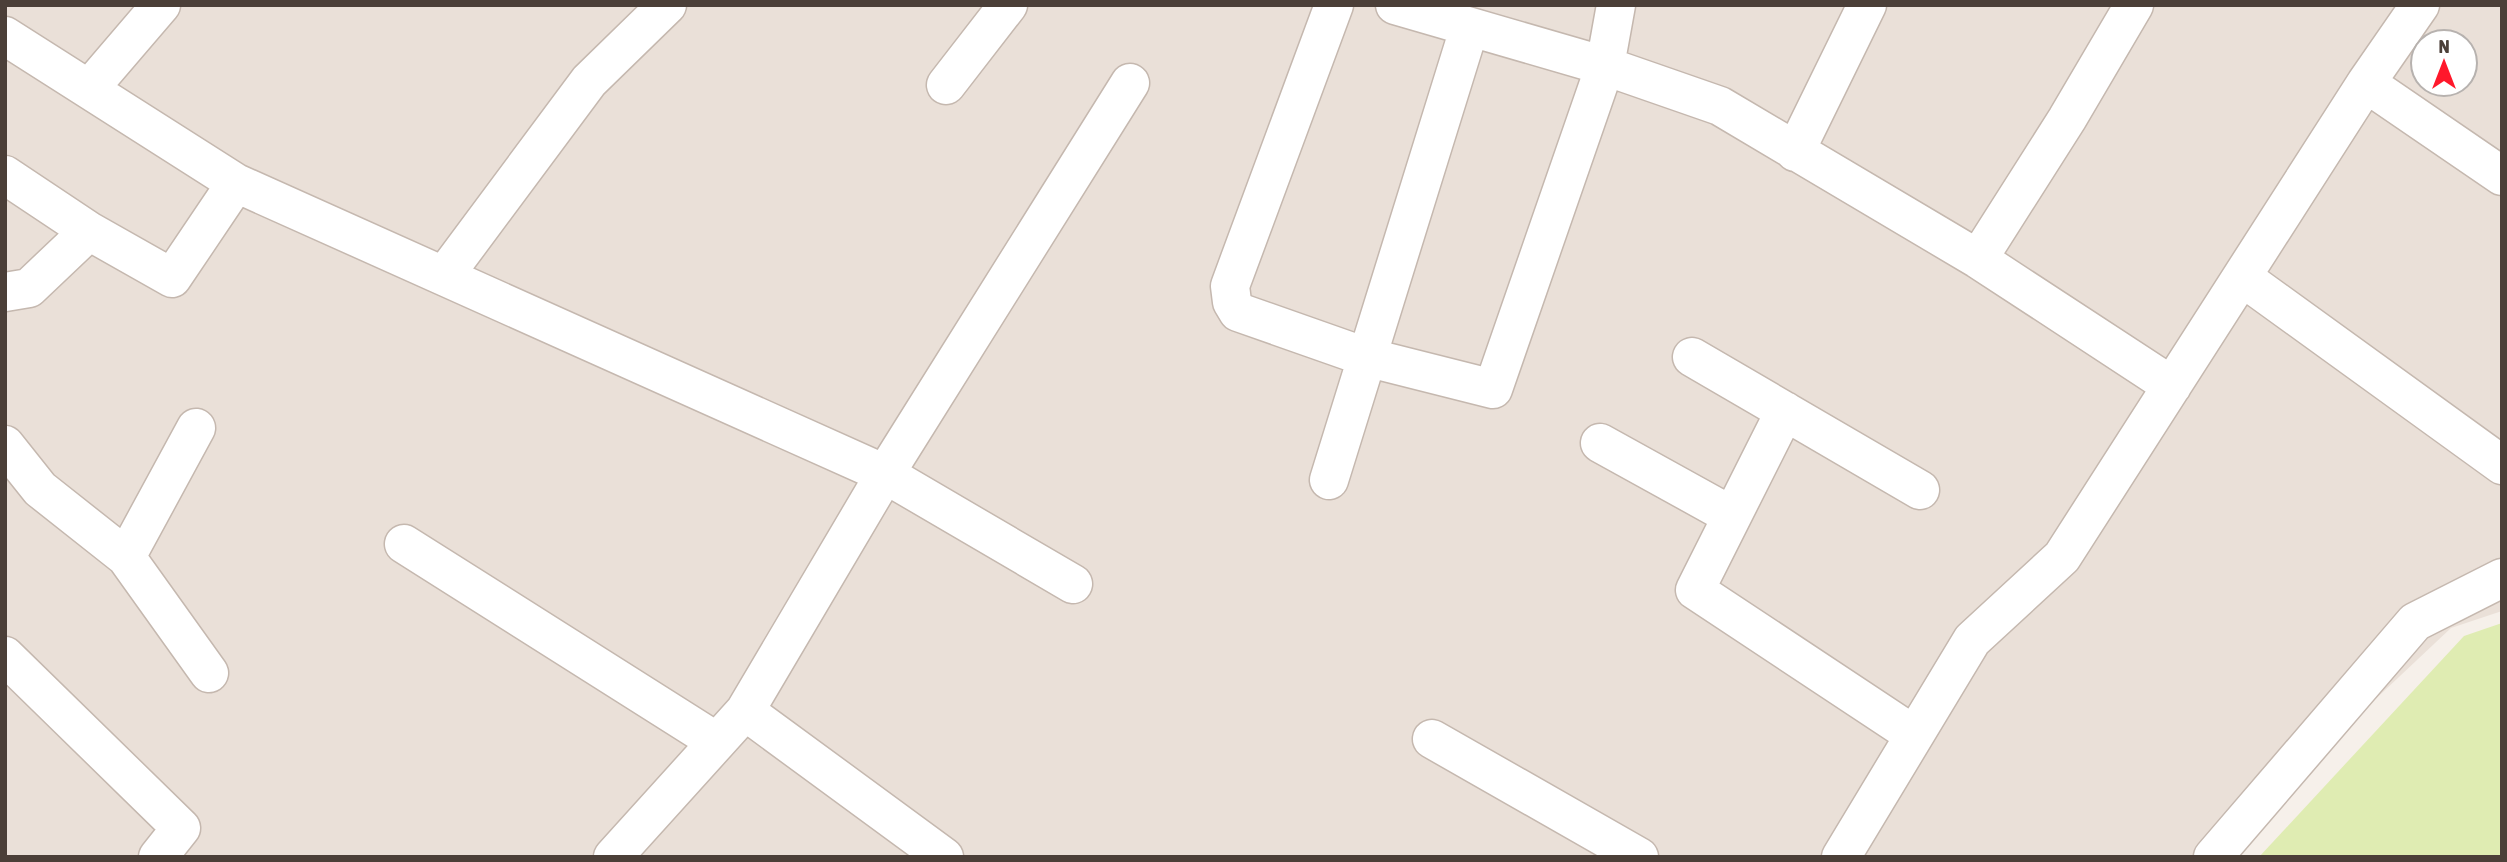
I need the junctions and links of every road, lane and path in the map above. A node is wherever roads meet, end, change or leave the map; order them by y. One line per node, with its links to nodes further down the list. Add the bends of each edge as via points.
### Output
1 (161, 5): 16 (street)
2 (667, 5): 23 (street, via 589,81)
3 (1008, 5): 15 (street)
4 (1334, 5): 26 (street, via 1230,286 1231,302 1238,312)
5 (1395, 5): 10 (street)
6 (1616, 5): 12 (street)
7 (1867, 5): 17 (street)
8 (2134, 5): 22 (street)
9 (2420, 5): 14 (street)
10 (1469, 29): 12 (street); 26 (street)
11 (5, 36): 16 (street)
12 (1605, 66): 17 (street, via 1720,106); 26 (street, via 1493,389)
13 (1130, 83): 34 (street)
14 (2365, 83): 19 (street); 24 (street)
15 (946, 85)
16 (89, 89): 20 (street)
17 (1795, 152): 22 (street)
18 (5, 175): 21 (street)
19 (2502, 176)
20 (236, 183): 21 (street, via 172,278); 23 (street)
21 (89, 231): 25 (street, via 29,288)
22 (1978, 259): 28 (street)
23 (444, 276): 34 (street)
24 (2242, 277): 28 (street); 33 (street)
25 (5, 292)
26 (1366, 356): 35 (street)
27 (1692, 356): 29 (street)
28 (2172, 386): 45 (street, via 2062,557 1972,640)
29 (1785, 411): 36 (street); 37 (street)
30 (196, 428): 39 (street)
31 (1600, 443): 37 (street)
32 (5, 445): 39 (street, via 40,489)
33 (2502, 465)
34 (886, 474): 41 (street); 44 (street)
35 (1329, 480)
36 (1920, 490)
37 (1732, 516): 45 (street, via 1695,590)
38 (404, 544): 47 (street)
39 (125, 557): 43 (street)
40 (2502, 578): 53 (street, via 2415,622)
41 (1073, 584)
42 (5, 656): 48 (street, via 181,828)
43 (209, 673)
44 (745, 711): 47 (street); 50 (street)
45 (1914, 735): 52 (street)
46 (1432, 738): 51 (street)
47 (716, 742): 49 (street)
48 (158, 857)
49 (613, 857)
50 (944, 857)
51 (1639, 857)
52 (1841, 857)
53 (2213, 857)

